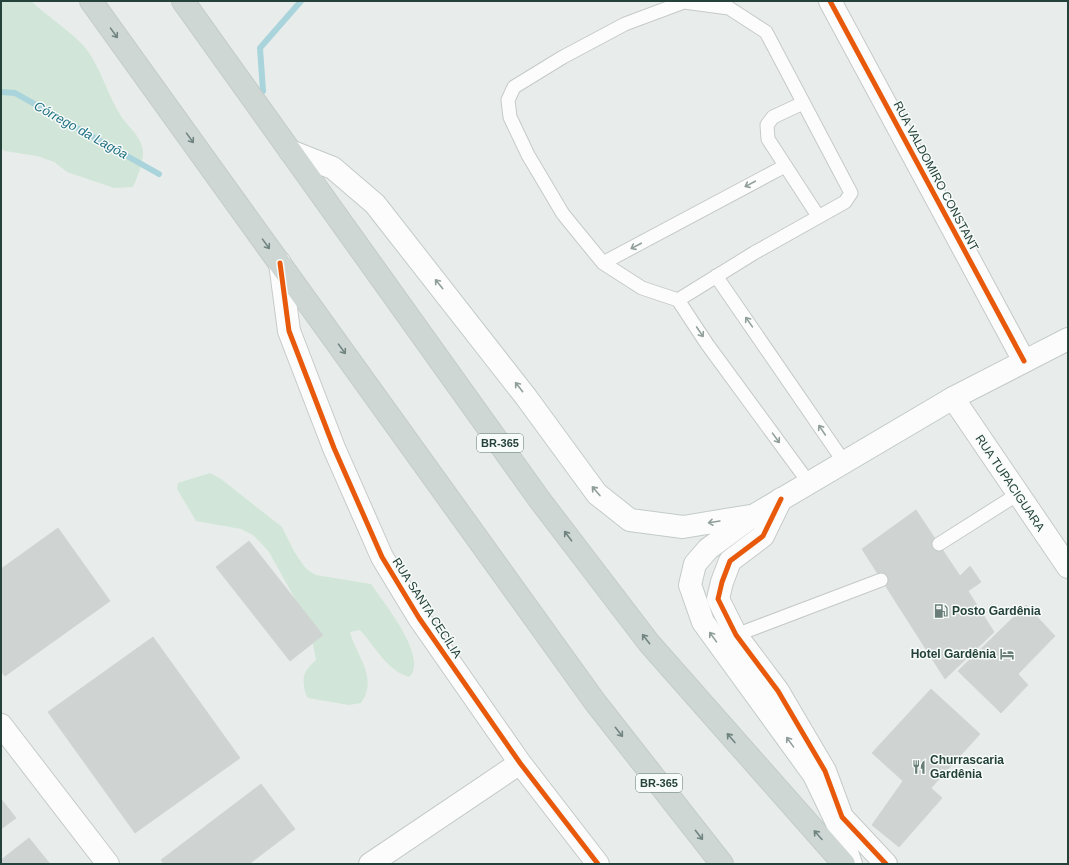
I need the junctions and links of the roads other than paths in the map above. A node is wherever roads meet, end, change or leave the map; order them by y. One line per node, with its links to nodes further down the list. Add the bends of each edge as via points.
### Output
1 (91, 1): 8 (main road, BR-365, one-way to 8)
2 (183, 1): 5 (main road, BR-365)
3 (830, 1): 13 (street, RUA VALDOMIRO CONSTANT)
4 (803, 103): 6 (lane, via 773,116 767,125 768,139); 7 (lane, via 851,193 845,202); 9 (lane, via 766,32 729,8 684,2 625,24 562,57 514,87 508,100 510,117 528,155 563,214)
5 (290, 151): 19 (street, one-way to 5, via 683,527 630,520 597,494 526,396 374,204 333,168); 30 (main road, BR-365, one-way to 5, via 649,643 539,499)
6 (785, 166): 7 (lane); 9 (lane, one-way to 9)
7 (818, 216): 10 (lane)
8 (280, 263): 25 (street, RUA SANTA CECÍLIA, via 289,332 334,448 382,558 419,618); 29 (main road, BR-365, one-way to 29, via 595,702)
9 (603, 263): 11 (lane, via 642,288)
10 (716, 276): 11 (lane); 15 (lane, one-way to 10)
11 (678, 300): 16 (lane, one-way to 16)
12 (1068, 339): 13 (street)
13 (1024, 361): 14 (street)
14 (954, 398): 15 (street); 17 (street, RUA TUPACIGUARA)
15 (844, 462): 16 (street)
16 (809, 483): 18 (street)
17 (1018, 494): 20 (lane); 21 (street, RUA TUPACIGUARA)
18 (781, 499): 19 (street); 23 (street, via 763,536 730,561 722,582 718,599)
19 (753, 516): 31 (street, one-way to 19, via 838,824 814,775 707,628 690,585 695,564 708,549)
20 (939, 544)
21 (1068, 567)
22 (882, 580): 23 (lane)
23 (736, 634): 32 (street, via 778,691 825,771 842,817)
24 (1, 725): 26 (street)
25 (520, 763): 27 (street); 28 (street, RUA SANTA CECÍLIA)
26 (108, 864)
27 (370, 864)
28 (598, 864)
29 (722, 864)
30 (844, 864)
31 (851, 864)
32 (886, 864)

